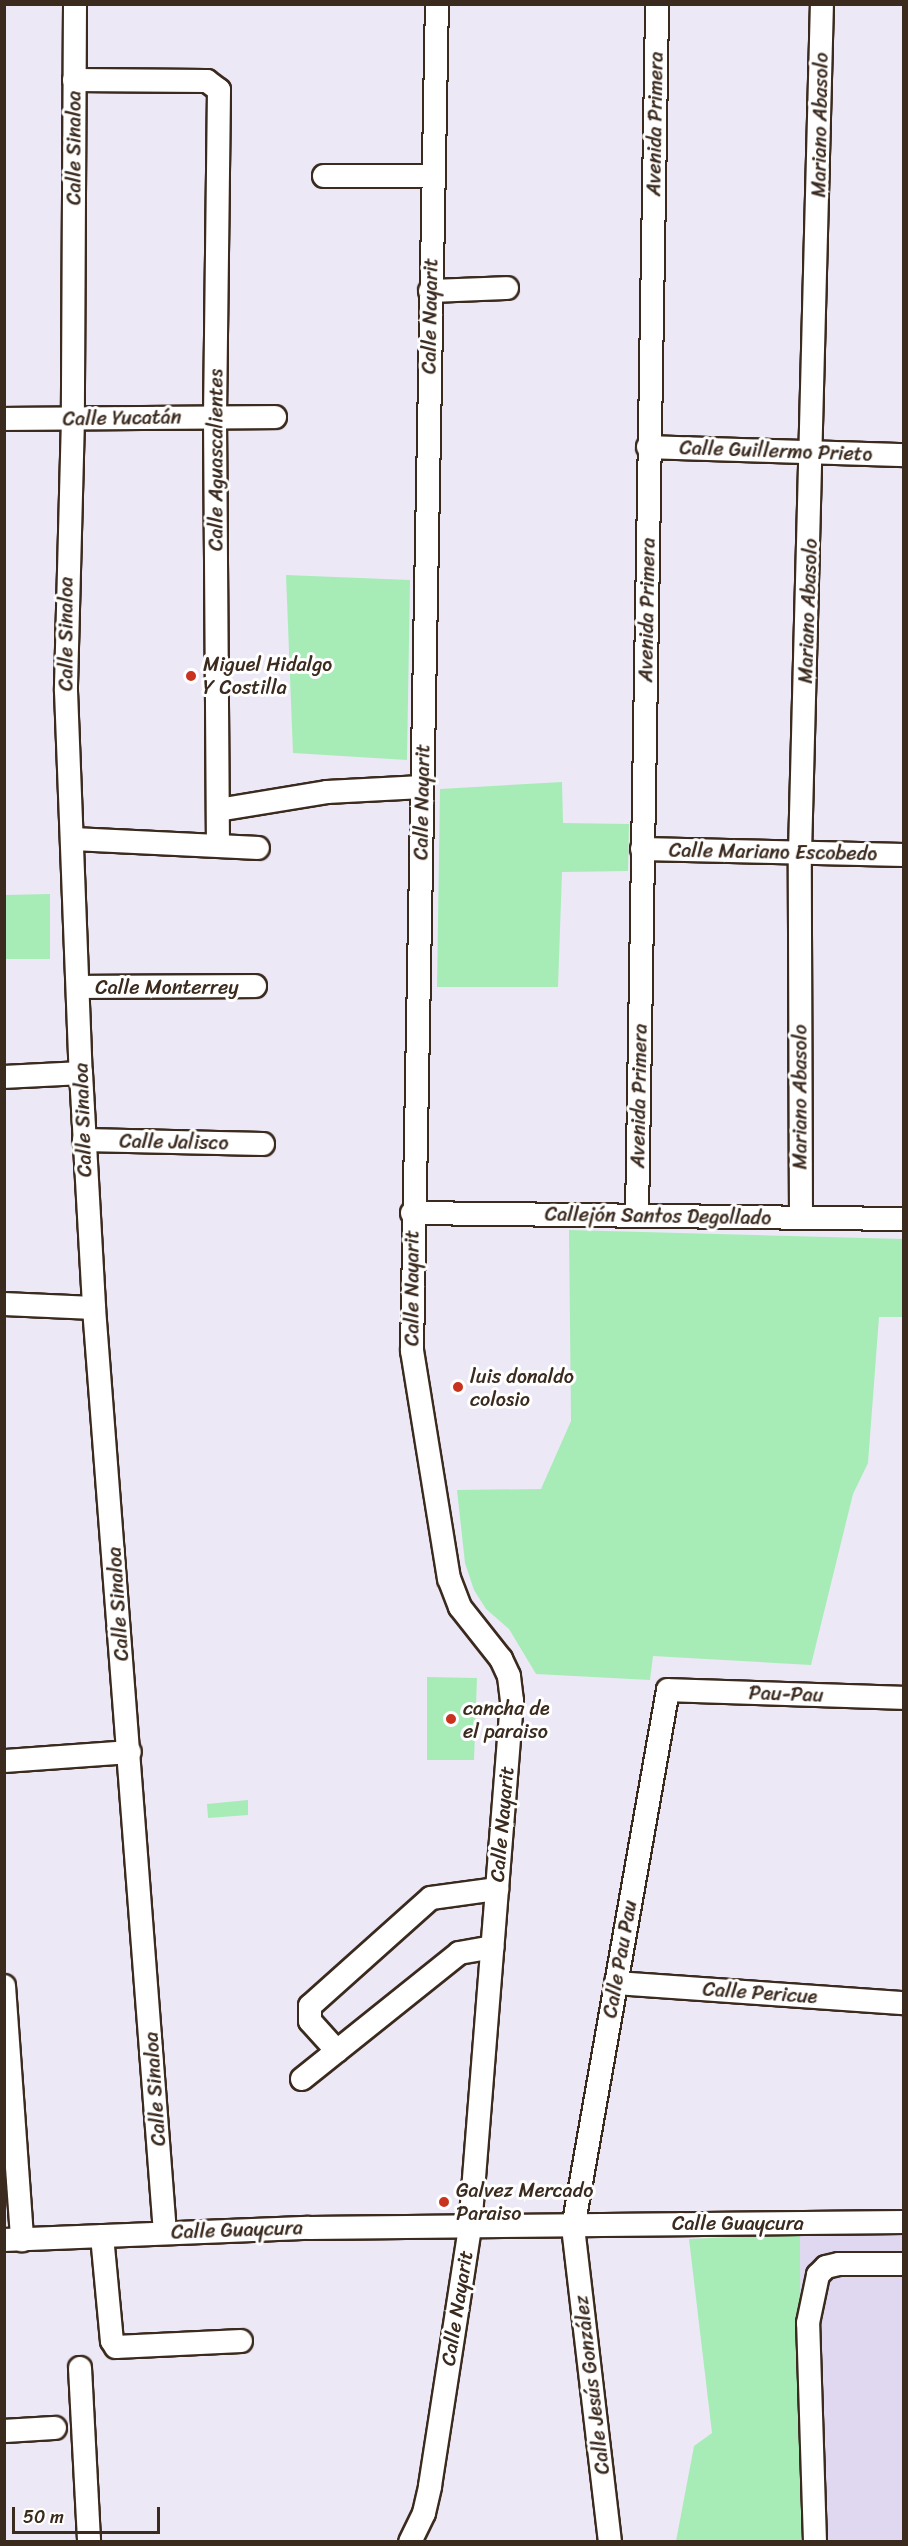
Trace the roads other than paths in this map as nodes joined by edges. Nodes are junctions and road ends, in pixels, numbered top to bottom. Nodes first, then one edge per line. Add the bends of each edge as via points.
1 (75, 4) edge
2 (437, 4) edge
3 (657, 4) edge
4 (822, 4) edge
5 (75, 80) junction
6 (324, 176) dead end
7 (433, 176) junction
8 (507, 288) dead end
9 (430, 291) junction
10 (215, 417) junction
11 (276, 417) dead end
12 (73, 418) junction
13 (4, 419) edge
14 (648, 447) junction
15 (812, 453) junction
16 (903, 455) edge
17 (422, 787) junction
18 (218, 810) junction
19 (74, 839) junction
20 (218, 845) junction
21 (258, 848) dead end
22 (642, 849) junction
23 (800, 853) junction
24 (903, 855) edge
25 (255, 986) dead end
26 (79, 987) junction
27 (81, 1073) junction
28 (4, 1077) edge
29 (84, 1140) junction
30 (263, 1144) dead end
31 (412, 1213) junction
32 (637, 1216) junction
33 (801, 1218) junction
34 (903, 1219) edge
35 (4, 1304) edge
36 (94, 1308) junction
37 (668, 1690) joint
38 (903, 1698) edge
39 (129, 1752) junction
40 (4, 1761) edge
41 (497, 1889) junction
42 (492, 1947) junction
43 (616, 1983) junction
44 (4, 1986) edge
45 (903, 2003) edge
46 (338, 2051) junction
47 (302, 2079) dead end
48 (903, 2222) edge
49 (470, 2228) junction
50 (573, 2228) junction
51 (165, 2232) junction
52 (102, 2236) junction
53 (13, 2240) edge
54 (903, 2264) edge
55 (241, 2341) dead end
56 (80, 2368) dead end
57 (55, 2428) dead end
58 (4, 2431) edge
59 (607, 2505) junction
60 (89, 2541) edge
61 (410, 2541) edge
62 (600, 2541) edge
63 (610, 2541) edge
64 (815, 2541) edge

1 - 5 street, Calle Sinaloa
2 - 7 street, Calle Nayarit
3 - 14 street, Avenida Primera
4 - 15 street, Mariano Abasolo
5 - 10 street, Calle Aguascalientes via 207,81 219,90
5 - 12 street, Calle Sinaloa
6 - 7 street
7 - 9 street, Calle Nayarit
8 - 9 street
9 - 17 street, Calle Nayarit
10 - 11 street, Calle Yucatán
10 - 12 street, Calle Yucatán
10 - 18 street, Calle Aguascalientes
12 - 13 street, Calle Yucatán
12 - 19 street, Calle Sinaloa via 66,691
14 - 15 street, Calle Guillermo Prieto
14 - 22 street, Avenida Primera
15 - 16 street, Calle Guillermo Prieto
15 - 23 street, Mariano Abasolo
17 - 18 street via 327,792
17 - 31 street, Calle Nayarit
18 - 20 street, Calle Aguascalientes
19 - 20 street
19 - 26 street, Calle Sinaloa
20 - 21 street
22 - 23 street, Calle Mariano Escobedo
22 - 32 street, Avenida Primera
23 - 24 street, Calle Mariano Escobedo
23 - 33 street, Mariano Abasolo
25 - 26 street, Calle Monterrey
26 - 27 street, Calle Sinaloa
27 - 28 street
27 - 29 street, Calle Sinaloa
29 - 30 street, Calle Jalisco
29 - 36 street, Calle Sinaloa
31 - 32 street, Callejón Santos Degollado
31 - 41 street, Calle Nayarit via 412,1351 447,1568 460,1607 509,1676 512,1701
32 - 33 street, Callejón Santos Degollado
33 - 34 street, Callejón Santos Degollado
35 - 36 street
36 - 39 street, Calle Sinaloa
37 - 38 street, Pau-Pau
37 - 43 street, Calle Pau Pau
39 - 40 street
39 - 51 street, Calle Sinaloa
41 - 42 street, Calle Nayarit
41 - 46 street via 431,1898 310,2006 310,2021
42 - 46 street via 459,1953
42 - 49 street, Calle Nayarit
43 - 45 street, Calle Pericue
43 - 50 street, Calle Pau Pau
44 - 53 street
46 - 47 street
48 - 50 street, Calle Guaycura
49 - 50 street, Calle Guaycura
49 - 51 street, Calle Guaycura
49 - 61 street, Calle Nayarit via 430,2486 424,2513
50 - 59 street, Calle Jesús González
51 - 52 street, Calle Guaycura
52 - 53 street, Calle Guaycura
52 - 55 street via 112,2341 116,2347
54 - 64 street via 839,2264 826,2267 818,2276 808,2323
56 - 60 street
57 - 58 street
59 - 62 street
59 - 63 street, Calle Jesús González

